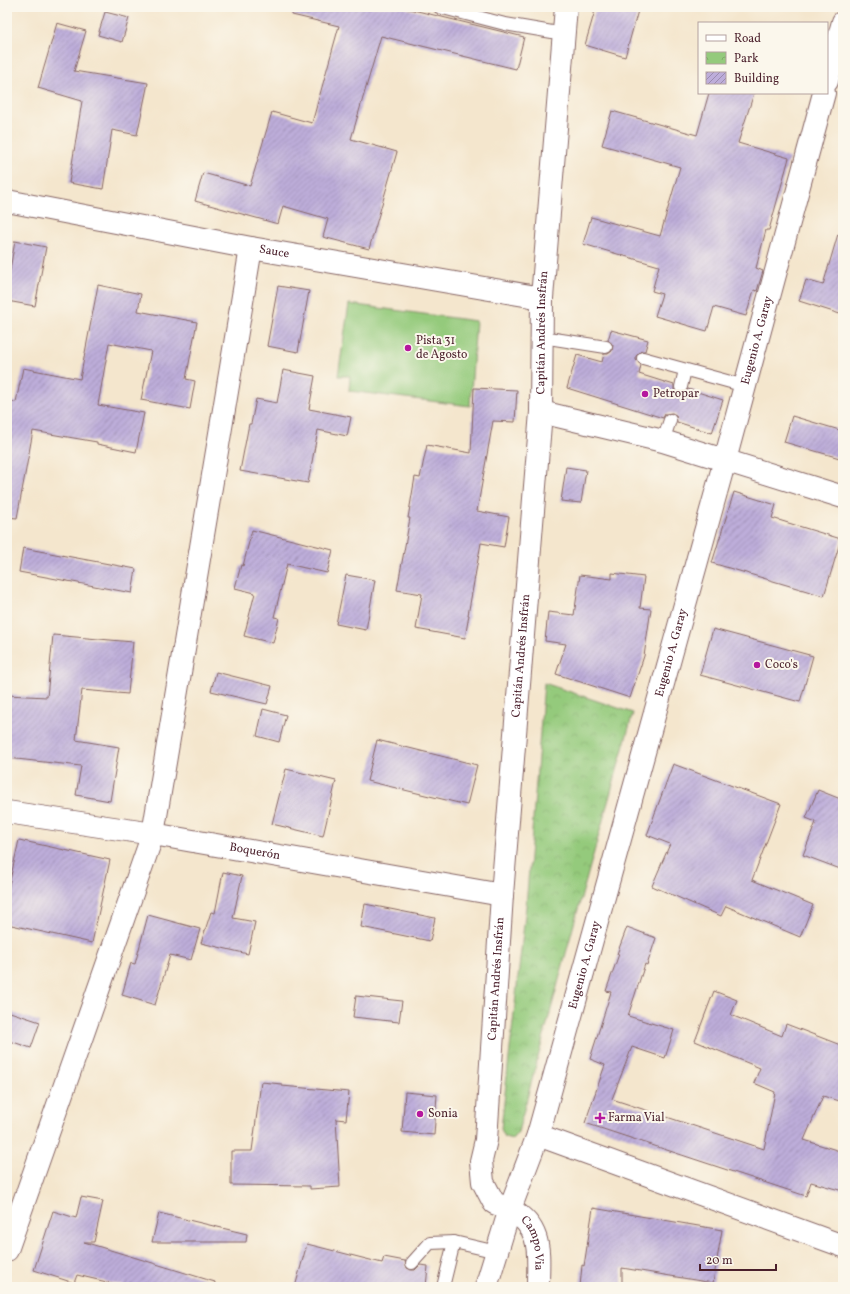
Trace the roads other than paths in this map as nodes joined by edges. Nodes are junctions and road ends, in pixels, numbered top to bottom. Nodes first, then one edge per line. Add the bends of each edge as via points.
1 (439, 7) edge
2 (566, 7) edge
3 (843, 22) edge
4 (564, 34) junction
5 (828, 77) edge
6 (824, 94) edge
7 (7, 201) edge
8 (251, 248) junction
9 (542, 298) junction
10 (542, 337) junction
11 (606, 347) dead end
12 (643, 358) dead end
13 (686, 370) junction
14 (745, 386) junction
15 (680, 387) dead end
16 (540, 412) junction
17 (670, 420) dead end
18 (663, 441) junction
19 (725, 460) junction
20 (843, 497) edge
21 (7, 812) edge
22 (153, 834) junction
23 (502, 895) junction
24 (538, 1135) junction
25 (510, 1209) junction
26 (454, 1242) junction
27 (843, 1246) edge
28 (7, 1250) edge
29 (497, 1252) junction
30 (412, 1263) dead end
31 (443, 1287) edge
32 (486, 1287) edge
33 (538, 1287) edge

1 - 4 lane via 505,24
2 - 4 street, Capitán Andrés Insfrán
3 - 5 street
4 - 9 street, Capitán Andrés Insfrán
6 - 14 street, Eugenio A. Garay
7 - 8 street, Sauce
8 - 9 street, Sauce
8 - 22 street
9 - 10 street, Capitán Andrés Insfrán
10 - 11 lane
10 - 16 street, Capitán Andrés Insfrán
12 - 13 lane
13 - 14 lane
13 - 15 lane
14 - 19 street, Eugenio A. Garay
16 - 18 street
16 - 23 street, Capitán Andrés Insfrán
17 - 18 lane
18 - 19 street
19 - 20 street
19 - 24 street, Eugenio A. Garay
21 - 22 street, Boquerón
22 - 23 street, Boquerón
22 - 28 street
23 - 25 street, Capitán Andrés Insfrán via 486,1140 481,1161 483,1182 494,1203
24 - 25 street, Eugenio A. Garay
24 - 27 street
25 - 29 street
25 - 33 street, Campo Via via 530,1224 538,1246
26 - 29 lane
26 - 30 lane via 430,1243
26 - 31 lane
29 - 32 street

